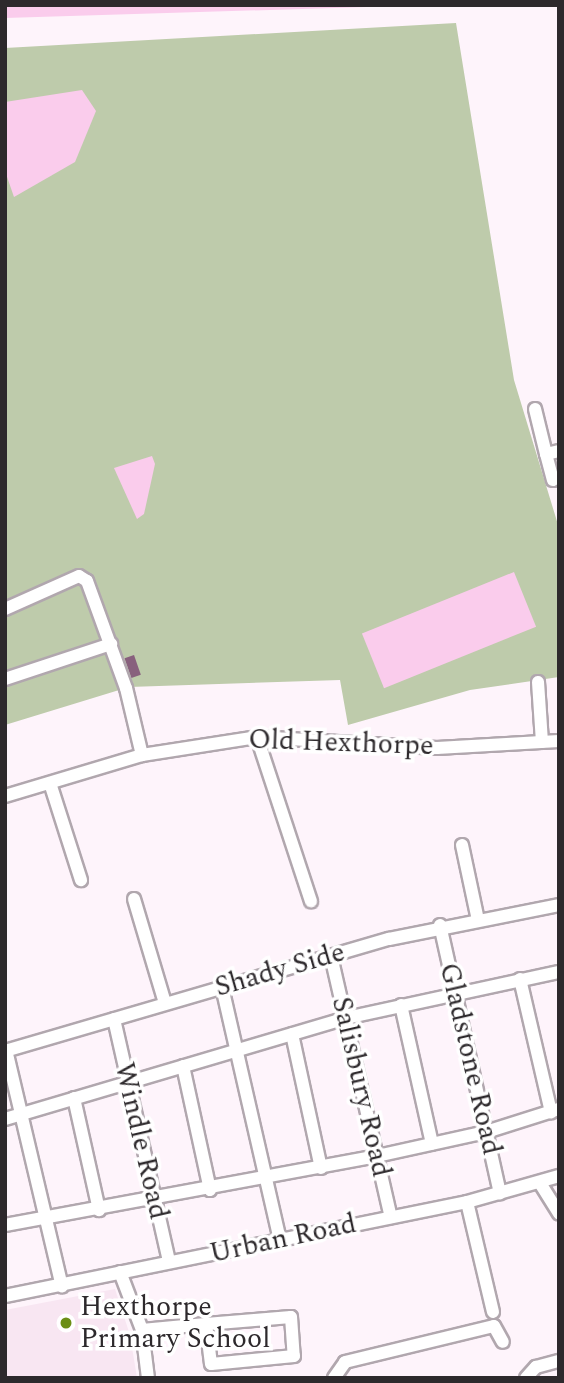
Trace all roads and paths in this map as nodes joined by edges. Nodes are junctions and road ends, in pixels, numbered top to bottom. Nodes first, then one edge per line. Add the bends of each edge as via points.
1 (535, 409) dead end
2 (553, 453) edge
3 (552, 480) dead end
4 (5, 609) edge
5 (111, 644) junction
6 (5, 679) edge
7 (538, 682) dead end
8 (257, 737) junction
9 (559, 741) edge
10 (542, 742) junction
11 (142, 755) junction
12 (50, 783) junction
13 (5, 796) edge
14 (462, 845) dead end
15 (81, 880) dead end
16 (134, 898) dead end
17 (311, 901) dead end
18 (559, 905) edge
19 (478, 920) junction
20 (440, 925) junction
21 (331, 956) junction
22 (559, 972) edge
23 (520, 979) junction
24 (222, 987) junction
25 (455, 992) junction
26 (165, 1003) junction
27 (401, 1005) junction
28 (346, 1018) junction
29 (114, 1019) junction
30 (292, 1034) junction
31 (237, 1049) junction
32 (6, 1050) edge
33 (183, 1066) junction
34 (128, 1083) junction
35 (74, 1098) junction
36 (555, 1110) edge
37 (20, 1114) junction
38 (5, 1119) edge
39 (486, 1132) junction
40 (432, 1144) junction
41 (377, 1156) junction
42 (321, 1168) junction
43 (559, 1176) edge
44 (266, 1179) junction
45 (540, 1183) junction
46 (210, 1190) junction
47 (500, 1192) junction
48 (155, 1200) junction
49 (467, 1202) junction
50 (99, 1210) junction
51 (559, 1214) edge
52 (391, 1217) junction
53 (45, 1219) junction
54 (5, 1225) edge
55 (280, 1240) junction
56 (169, 1262) junction
57 (120, 1272) junction
58 (62, 1286) junction
59 (5, 1296) edge
60 (493, 1312) dead end
61 (206, 1324) junction
62 (142, 1330) junction
63 (503, 1342) dead end
64 (559, 1361) edge
65 (148, 1378) edge
66 (334, 1378) edge
67 (526, 1378) edge

1 - 2 street
2 - 3 street
4 - 5 street via 79,576 87,581
5 - 6 street
5 - 11 street
7 - 10 street
8 - 10 street, Old Hexthorpe via 437,748
8 - 11 street, Old Hexthorpe
8 - 17 street
9 - 10 street, Old Hexthorpe
11 - 12 street, Old Hexthorpe
12 - 13 street, Old Hexthorpe
12 - 15 street
14 - 19 street
16 - 26 street
18 - 19 street, Shady Side
19 - 20 street, Shady Side
20 - 21 street, Shady Side
20 - 25 street, Gladstone Road
21 - 24 street, Shady Side
21 - 28 street, Salisbury Road
22 - 23 street
23 - 25 street
23 - 36 street
24 - 26 street, Shady Side
24 - 31 street
25 - 27 street
25 - 39 street, Gladstone Road
26 - 29 street, Shady Side
27 - 28 street
27 - 40 street
28 - 30 street
28 - 41 street, Salisbury Road
29 - 32 street, Shady Side
29 - 34 street, Windle Road
30 - 31 street
30 - 42 street
31 - 33 street
31 - 44 street
32 - 37 street
33 - 34 street
33 - 46 street
34 - 35 street
34 - 48 street, Windle Road
35 - 37 street
35 - 50 street
36 - 39 street
37 - 38 street
37 - 53 street
39 - 40 street
39 - 47 street, Gladstone Road
40 - 41 street
41 - 42 street
41 - 52 street, Salisbury Road
42 - 44 street
43 - 45 street, Urban Road
44 - 46 street
44 - 55 street
45 - 47 street, Urban Road
45 - 51 street
46 - 48 street
47 - 49 street, Urban Road
48 - 50 street
48 - 56 street, Windle Road
49 - 52 street, Urban Road
49 - 60 street
50 - 53 street
52 - 55 street, Urban Road
53 - 54 street
53 - 58 street
55 - 56 street, Urban Road
56 - 57 street, Urban Road
57 - 58 street, Urban Road
57 - 62 street
58 - 59 street, Urban Road
61 - 61 street via 211,1364 294,1356 291,1317
61 - 62 street
62 - 65 street
63 - 66 street via 494,1326 345,1362
64 - 67 street via 536,1367

